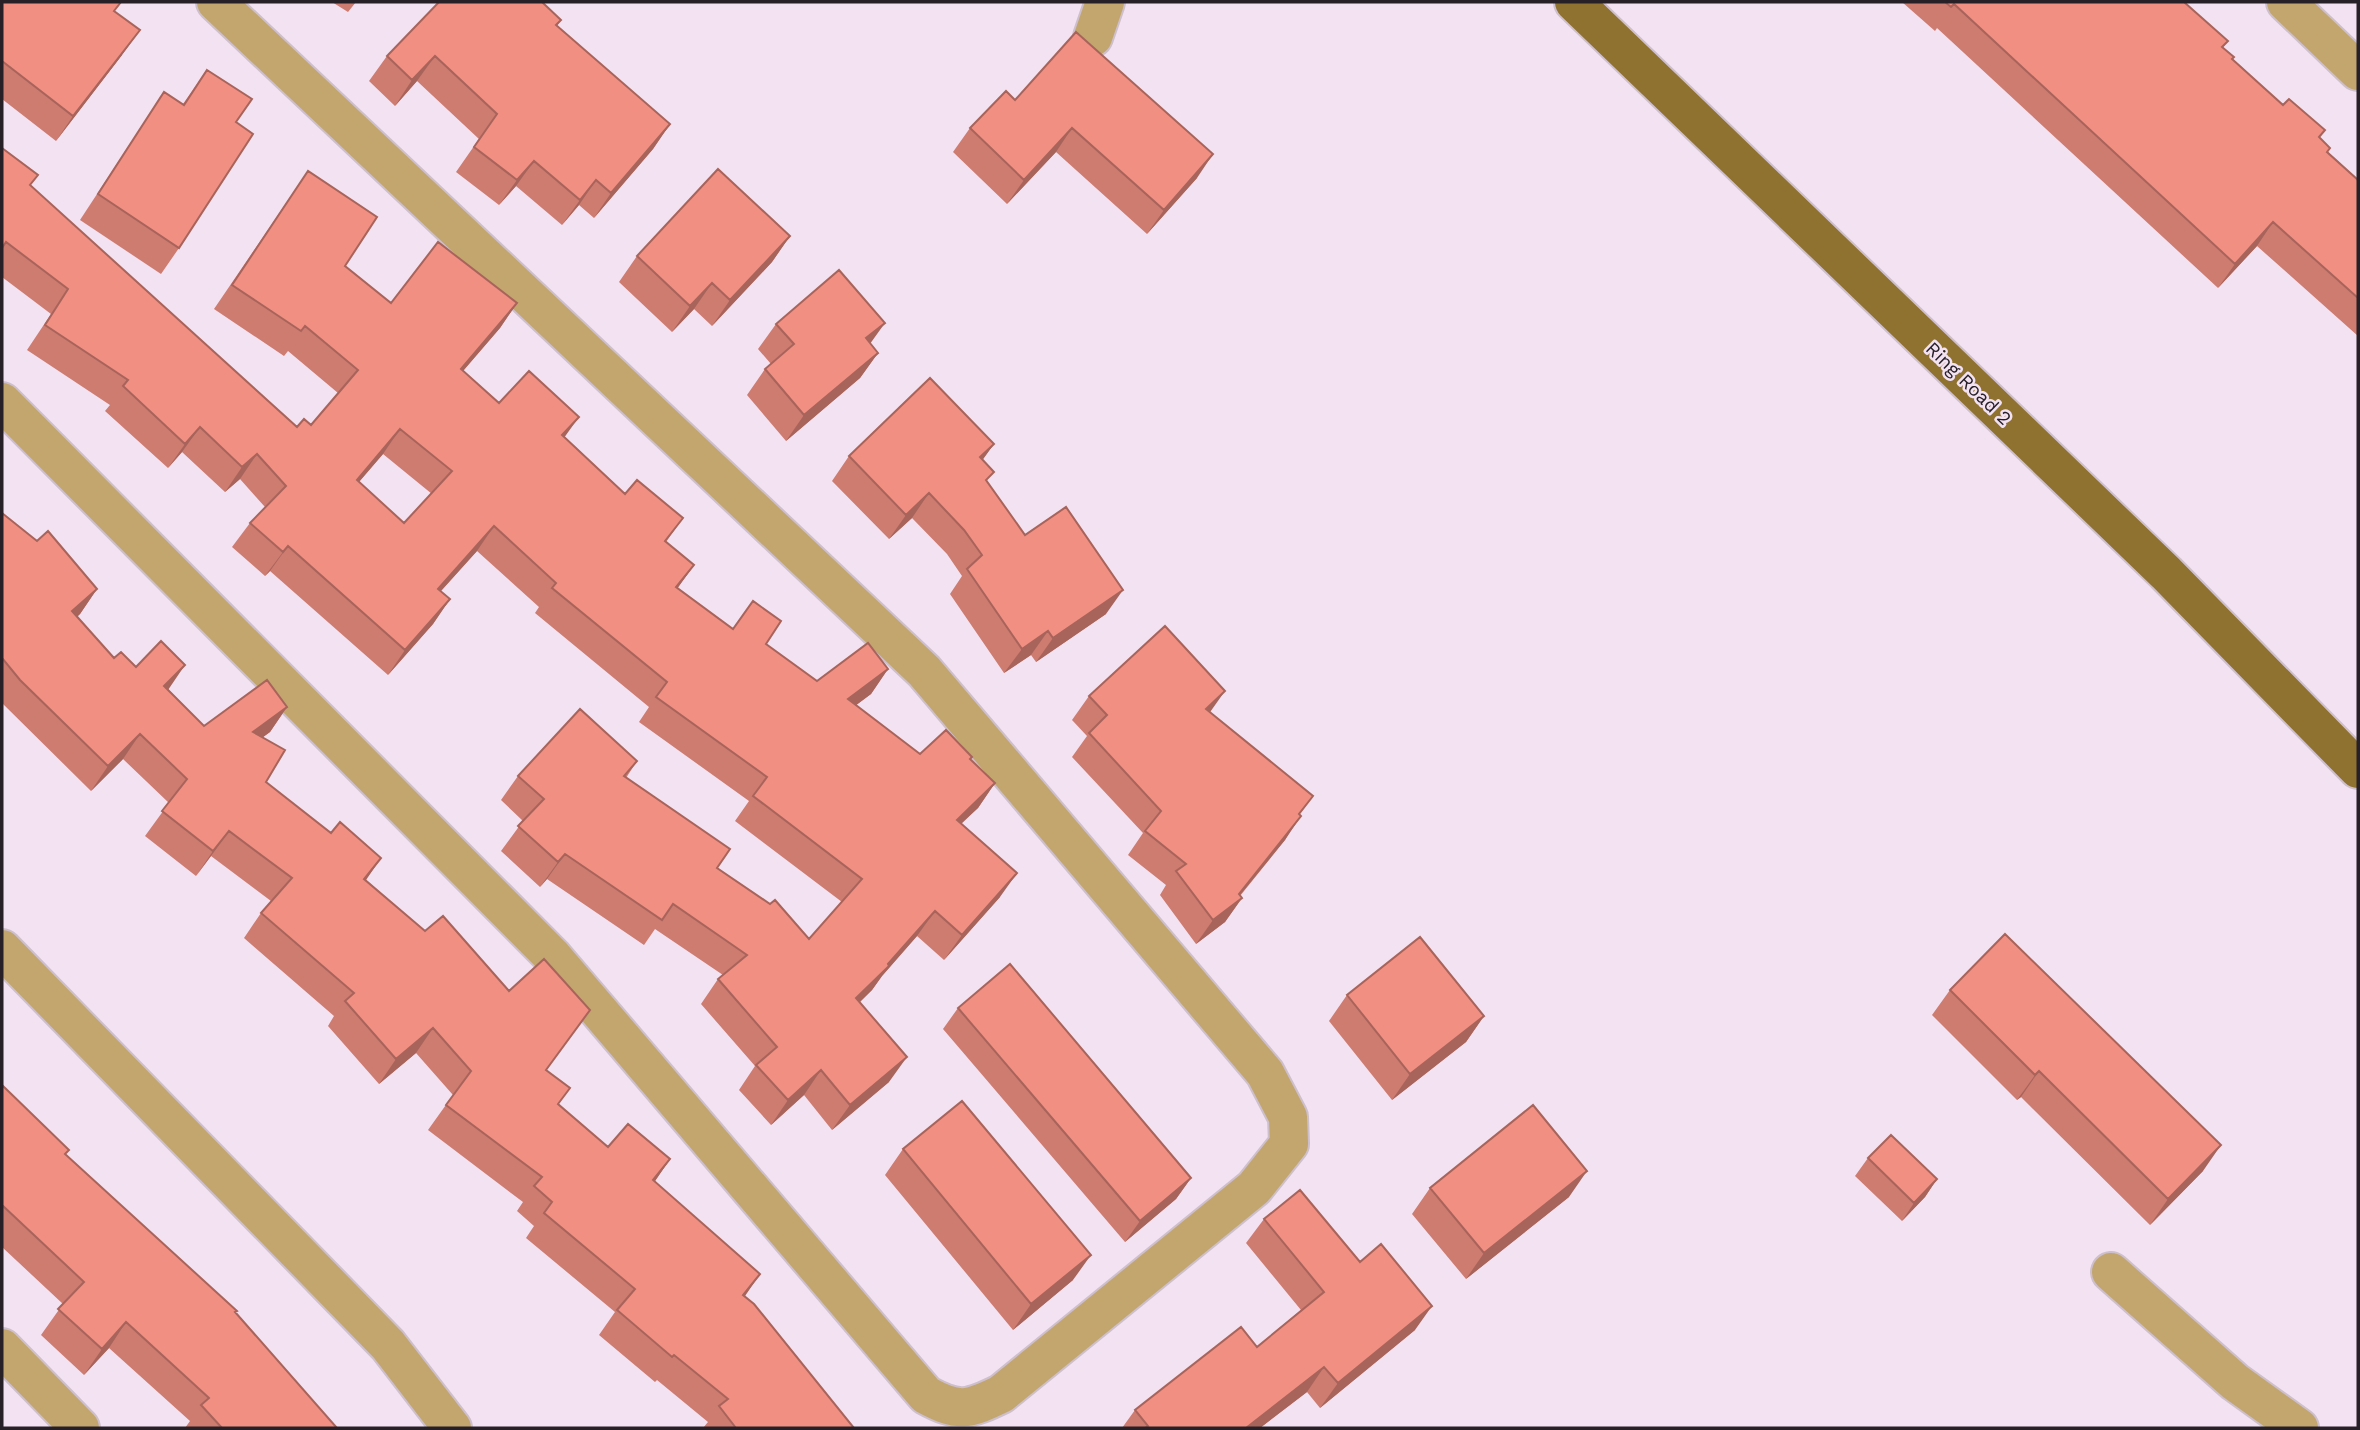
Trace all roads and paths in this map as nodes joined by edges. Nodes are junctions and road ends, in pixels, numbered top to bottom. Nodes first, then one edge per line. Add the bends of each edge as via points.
1 (216, 2) edge
2 (1105, 2) edge
3 (1574, 2) edge
4 (2286, 2) edge
5 (1093, 37) dead end
6 (2358, 71) edge
7 (2, 402) edge
8 (2358, 769) edge
9 (2, 949) edge
10 (2111, 1272) dead end
11 (2, 1348) edge
12 (80, 1428) edge
13 (452, 1428) edge
14 (2299, 1428) edge

1 - 7 street via 924,671 1265,1073 1288,1117 1289,1144 1254,1188 1001,1394 976,1406 949,1408 926,1395 553,957
2 - 5 street
3 - 8 main road, Ring Road 2 via 2166,573
4 - 6 street
9 - 13 street via 388,1345
10 - 14 street via 2235,1382
11 - 12 street

